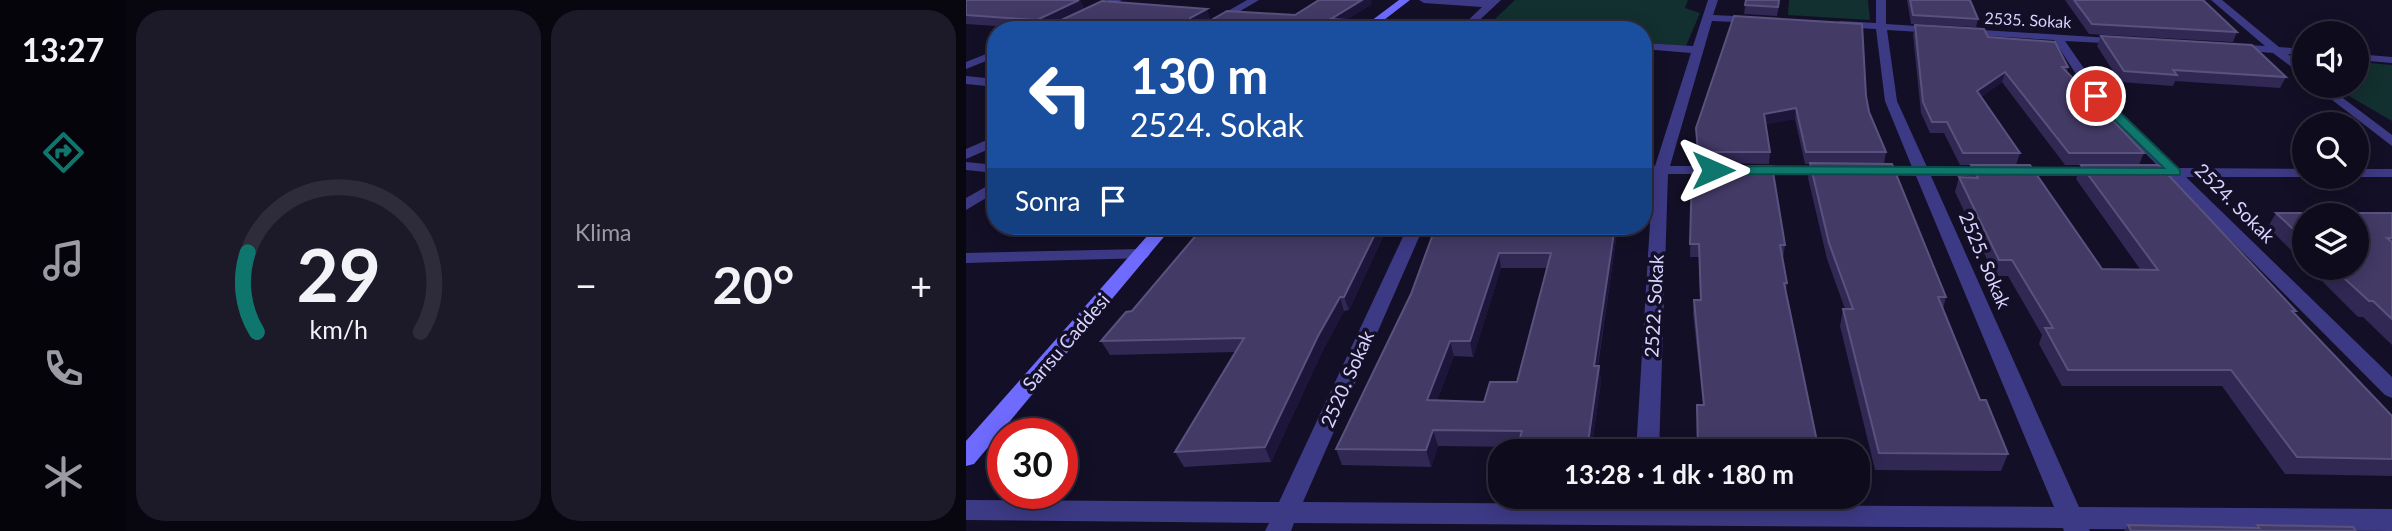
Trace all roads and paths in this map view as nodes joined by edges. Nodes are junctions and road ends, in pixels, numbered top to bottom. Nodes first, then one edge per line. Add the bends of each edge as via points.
1 (1117, 0) edge
2 (1254, 0) edge
3 (1405, 0) edge
4 (1424, 0) edge
5 (1713, 0) edge
6 (1881, 0) edge
7 (2216, 0) edge
8 (1493, 2) edge
9 (1708, 18) junction
10 (1069, 21) edge
11 (1216, 21) edge
12 (1376, 21) edge
13 (1473, 21) edge
14 (1774, 21) edge
15 (1828, 24) edge
16 (1881, 26) junction
17 (2058, 38) junction
18 (2139, 42) edge
19 (2219, 46) edge
20 (1652, 47) edge
21 (2273, 49) junction
22 (1696, 50) junction
23 (2292, 51) edge
24 (987, 57) edge
25 (2369, 58) edge
26 (2392, 60) edge
27 (2292, 64) edge
28 (966, 66) edge
29 (966, 80) edge
30 (987, 82) edge
31 (2335, 98) edge
32 (2392, 142) edge
33 (987, 144) edge
34 (966, 155) edge
35 (966, 166) edge
36 (987, 168) edge
37 (1652, 170) edge
38 (1661, 170) junction
39 (1924, 171) junction
40 (2176, 172) junction
41 (2292, 173) edge
42 (2369, 173) edge
43 (2392, 173) edge
44 (987, 191) edge
45 (966, 205) edge
46 (1157, 235) edge
47 (1412, 235) edge
48 (1141, 254) junction
49 (966, 258) edge
50 (2392, 390) edge
51 (1648, 439) edge
52 (966, 457) edge
53 (1577, 509) edge
54 (1713, 509) edge
55 (966, 510) edge
56 (2392, 520) edge
57 (1282, 522) edge
58 (2074, 525) edge

1 - 10 street
2 - 11 street
3 - 12 street
4 - 8 street
5 - 9 street, 2522. Sokak
6 - 16 street, 2525. Sokak
7 - 21 street
8 - 13 street
9 - 14 street
9 - 22 street, 2522. Sokak
15 - 16 street, 2535. Sokak
16 - 17 street, 2535. Sokak
16 - 39 street, 2525. Sokak via 1891,101
17 - 18 street, 2535. Sokak
17 - 40 street, 2524. Sokak via 2096,96
19 - 21 street
20 - 22 street
21 - 23 street
21 - 27 street
22 - 38 street, 2522. Sokak
24 - 28 street
25 - 26 street
29 - 30 street
31 - 32 street
33 - 34 street
35 - 36 street
37 - 38 street
38 - 39 street
38 - 51 street, 2522. Sokak
39 - 40 street
39 - 58 street, 2525. Sokak
40 - 41 street
40 - 50 street, 2524. Sokak
42 - 43 street
44 - 45 street
46 - 48 street, Sarısu Caddesi
47 - 57 street, 2520. Sokak
48 - 49 street
48 - 52 street, Sarısu Caddesi
53 - 57 street
54 - 58 street
55 - 57 street
56 - 58 street

